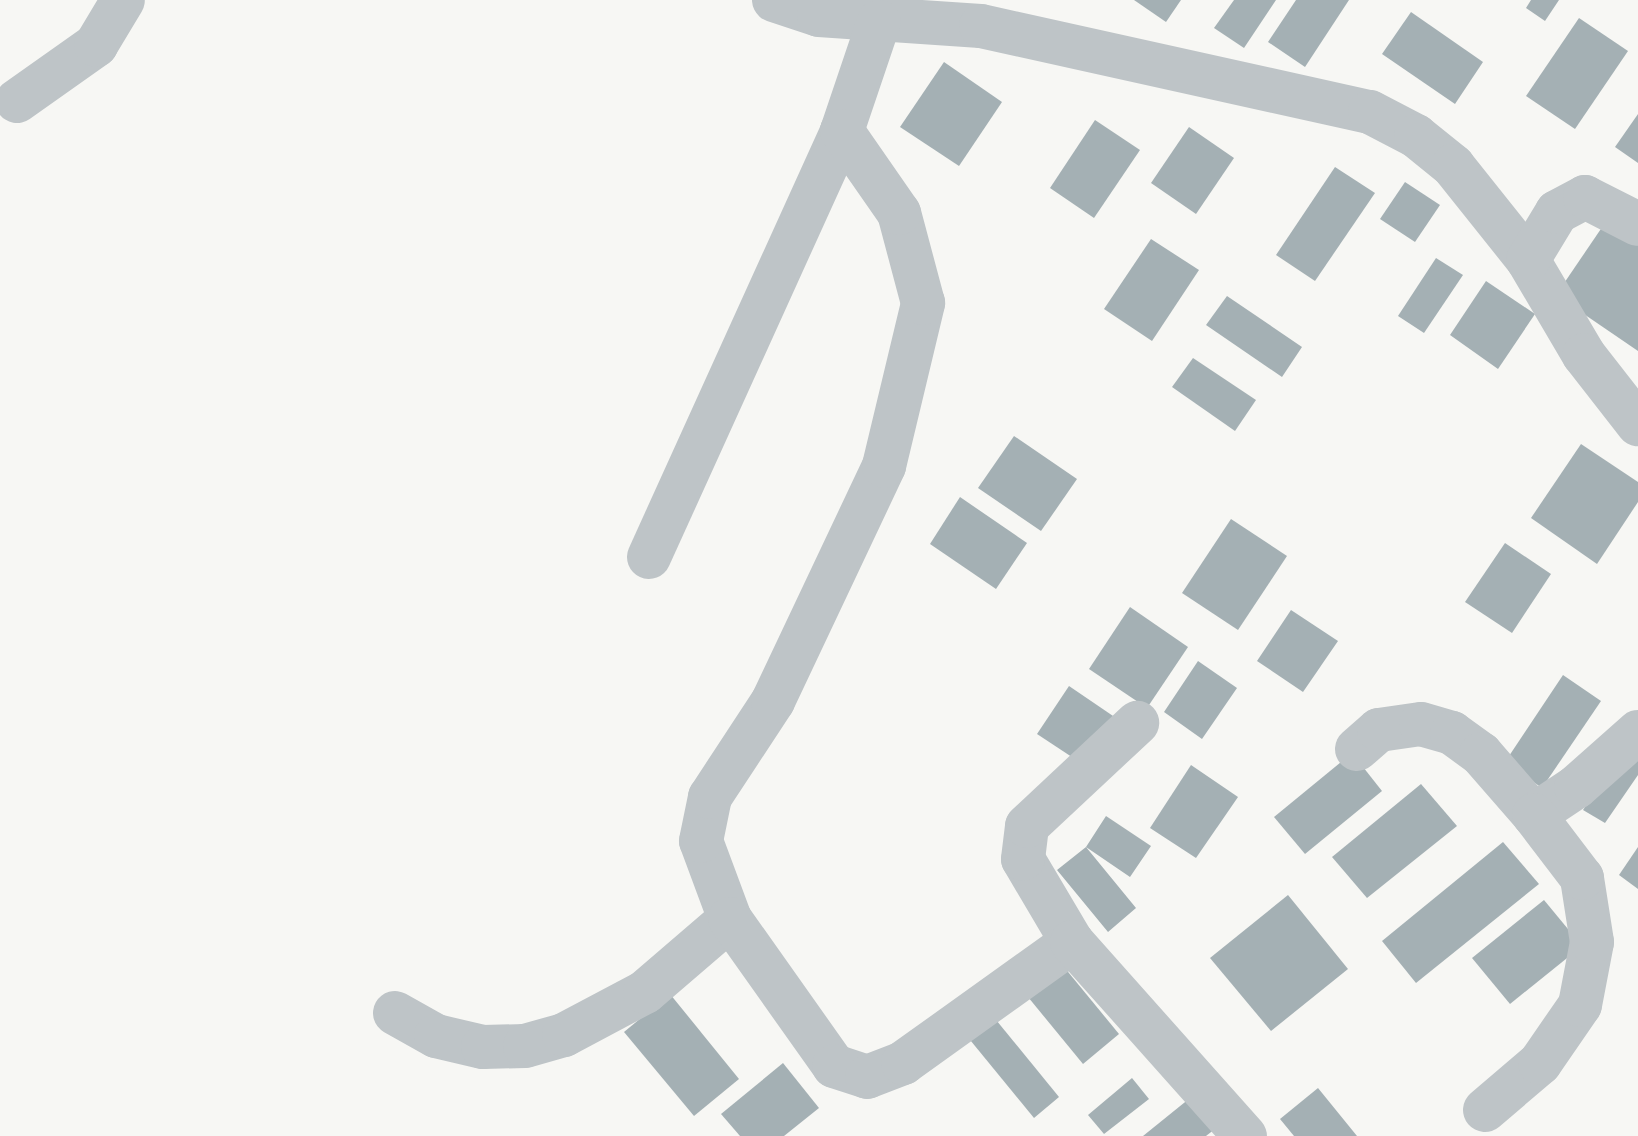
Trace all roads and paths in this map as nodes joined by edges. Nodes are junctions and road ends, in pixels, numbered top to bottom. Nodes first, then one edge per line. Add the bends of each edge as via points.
1 (123, 0) edge
2 (774, 0) edge
3 (985, 13) edge
4 (879, 22) junction
5 (17, 101) dead end
6 (842, 131) junction
7 (1638, 224) edge
8 (1528, 260) junction
9 (1638, 424) edge
10 (649, 557) dead end
11 (1137, 723) dead end
12 (1638, 732) edge
13 (1357, 749) dead end
14 (1534, 815) junction
15 (730, 919) junction
16 (1072, 942) junction
17 (395, 1013) dead end
18 (1485, 1110) dead end
19 (1245, 1136) edge

1 - 5 street via 96,45
2 - 4 street via 819,15
3 - 4 street
3 - 8 street via 1370,112 1416,136 1453,166
4 - 6 street
6 - 10 street
6 - 15 street via 899,213 923,303 884,466 773,701 710,797 701,841
7 - 8 street via 1585,197 1557,212
8 - 9 street via 1584,355
11 - 16 street via 1027,826 1023,859
12 - 14 street via 1576,787
13 - 14 street via 1379,730 1421,724 1452,733 1481,754
14 - 18 street via 1582,878 1592,942 1580,1005 1540,1063
15 - 16 street via 834,1066 867,1077 903,1063
15 - 17 street via 645,992 564,1035 525,1046 483,1047 436,1036
16 - 19 street

